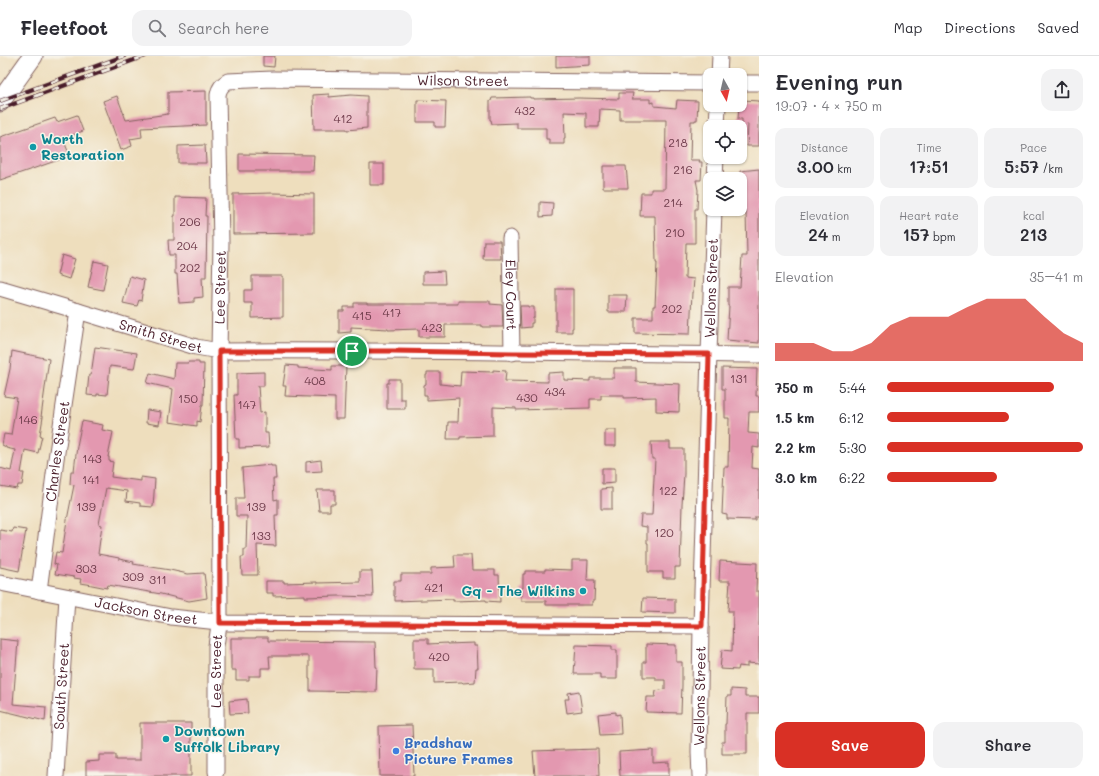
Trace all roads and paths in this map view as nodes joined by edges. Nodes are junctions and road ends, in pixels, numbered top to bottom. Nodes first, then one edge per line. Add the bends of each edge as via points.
1 (33, 56) edge
2 (720, 56) edge
3 (719, 68) edge
4 (703, 83) edge
5 (747, 83) edge
6 (759, 83) edge
7 (219, 90) joint
8 (0, 102) edge
9 (714, 216) edge
10 (510, 238) dead end
11 (0, 288) edge
12 (78, 311) junction
13 (219, 351) junction
14 (512, 353) junction
15 (709, 354) junction
16 (759, 355) edge
17 (0, 583) edge
18 (39, 591) junction
19 (67, 597) junction
20 (220, 623) junction
21 (702, 626) junction
22 (216, 772) dead end
23 (56, 776) edge
24 (700, 776) edge

1 - 8 street
2 - 3 street
4 - 7 street, Wilson Street via 272,79 228,81
5 - 6 street
7 - 13 street, Lee Street
9 - 15 street, Wellons Street
10 - 14 street, Eley Court
11 - 12 street, Smith Street
12 - 13 street, Smith Street via 196,347
12 - 18 street, Charles Street
13 - 14 street, Smith Street
13 - 20 street, Lee Street
14 - 15 street, Smith Street
15 - 16 street, Smith Street
15 - 21 street, Wellons Street
17 - 18 street, Jackson Street
18 - 19 street, Jackson Street
19 - 20 street, Jackson Street via 171,617
19 - 23 street, South Street
20 - 21 street, Jackson Street
20 - 22 street, Lee Street via 216,646
21 - 24 street, Wellons Street

